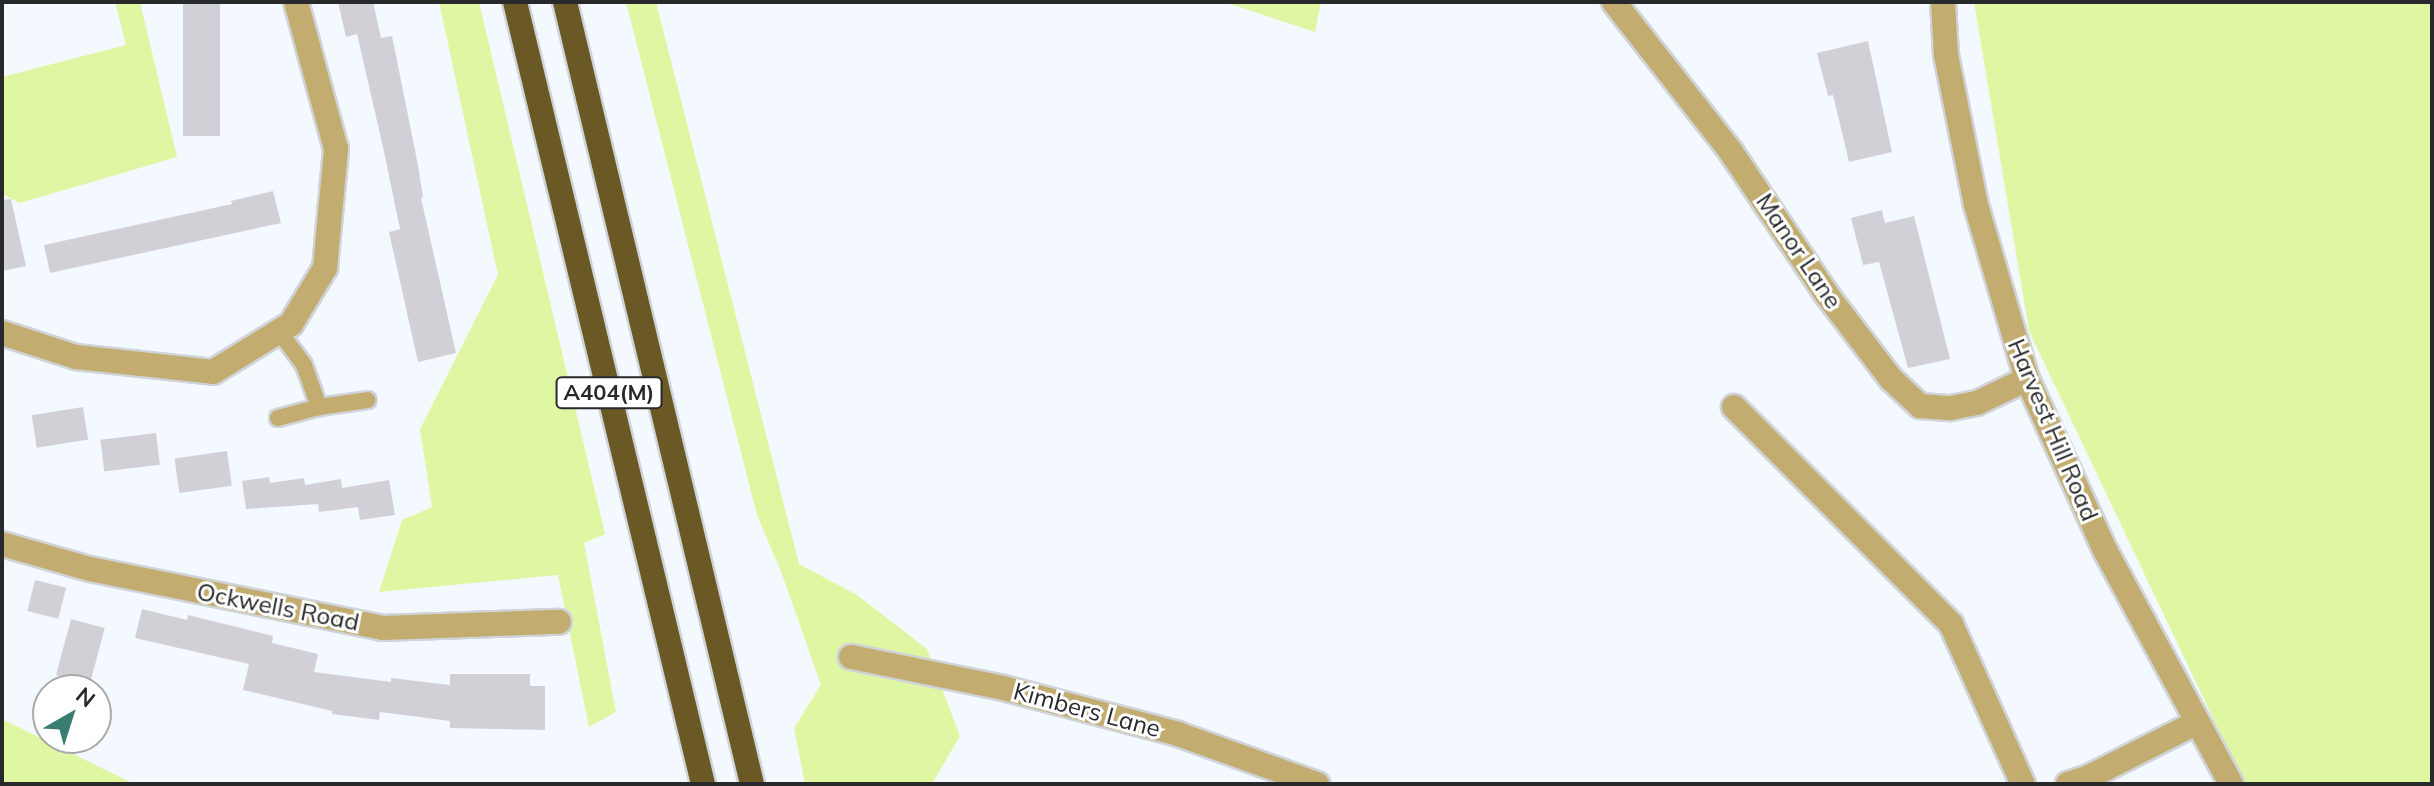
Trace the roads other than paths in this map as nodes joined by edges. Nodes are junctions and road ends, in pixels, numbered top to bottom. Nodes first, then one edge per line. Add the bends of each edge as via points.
1 (296, 2) edge
2 (515, 2) edge
3 (565, 2) edge
4 (1614, 2) edge
5 (1943, 2) edge
6 (279, 331) junction
7 (2, 333) edge
8 (2027, 379) junction
9 (368, 400) dead end
10 (319, 407) junction
11 (1734, 407) dead end
12 (278, 418) dead end
13 (2, 544) edge
14 (559, 622) dead end
15 (851, 657) dead end
16 (2196, 723) junction
17 (2083, 782) edge
18 (703, 784) edge
19 (752, 784) edge
20 (1317, 784) edge
21 (2023, 784) edge
22 (2231, 784) edge

1 - 6 street via 336,149 325,268 291,324
2 - 18 highway, A404(M)
3 - 19 highway, A404(M)
4 - 8 street, Manor Lane via 1731,152 1836,307 1891,379 1920,406 1977,403
5 - 8 street, Harvest Hill Road via 1946,55 1976,205
6 - 7 street via 213,372 76,357
6 - 10 lane via 304,365
8 - 16 street, Harvest Hill Road via 2105,550
9 - 10 lane
10 - 12 lane
11 - 21 street via 1951,624
13 - 14 street, Ockwells Road via 90,569 383,628
15 - 20 street, Kimbers Lane via 1003,688 1178,734
16 - 17 street
16 - 22 street, Harvest Hill Road

